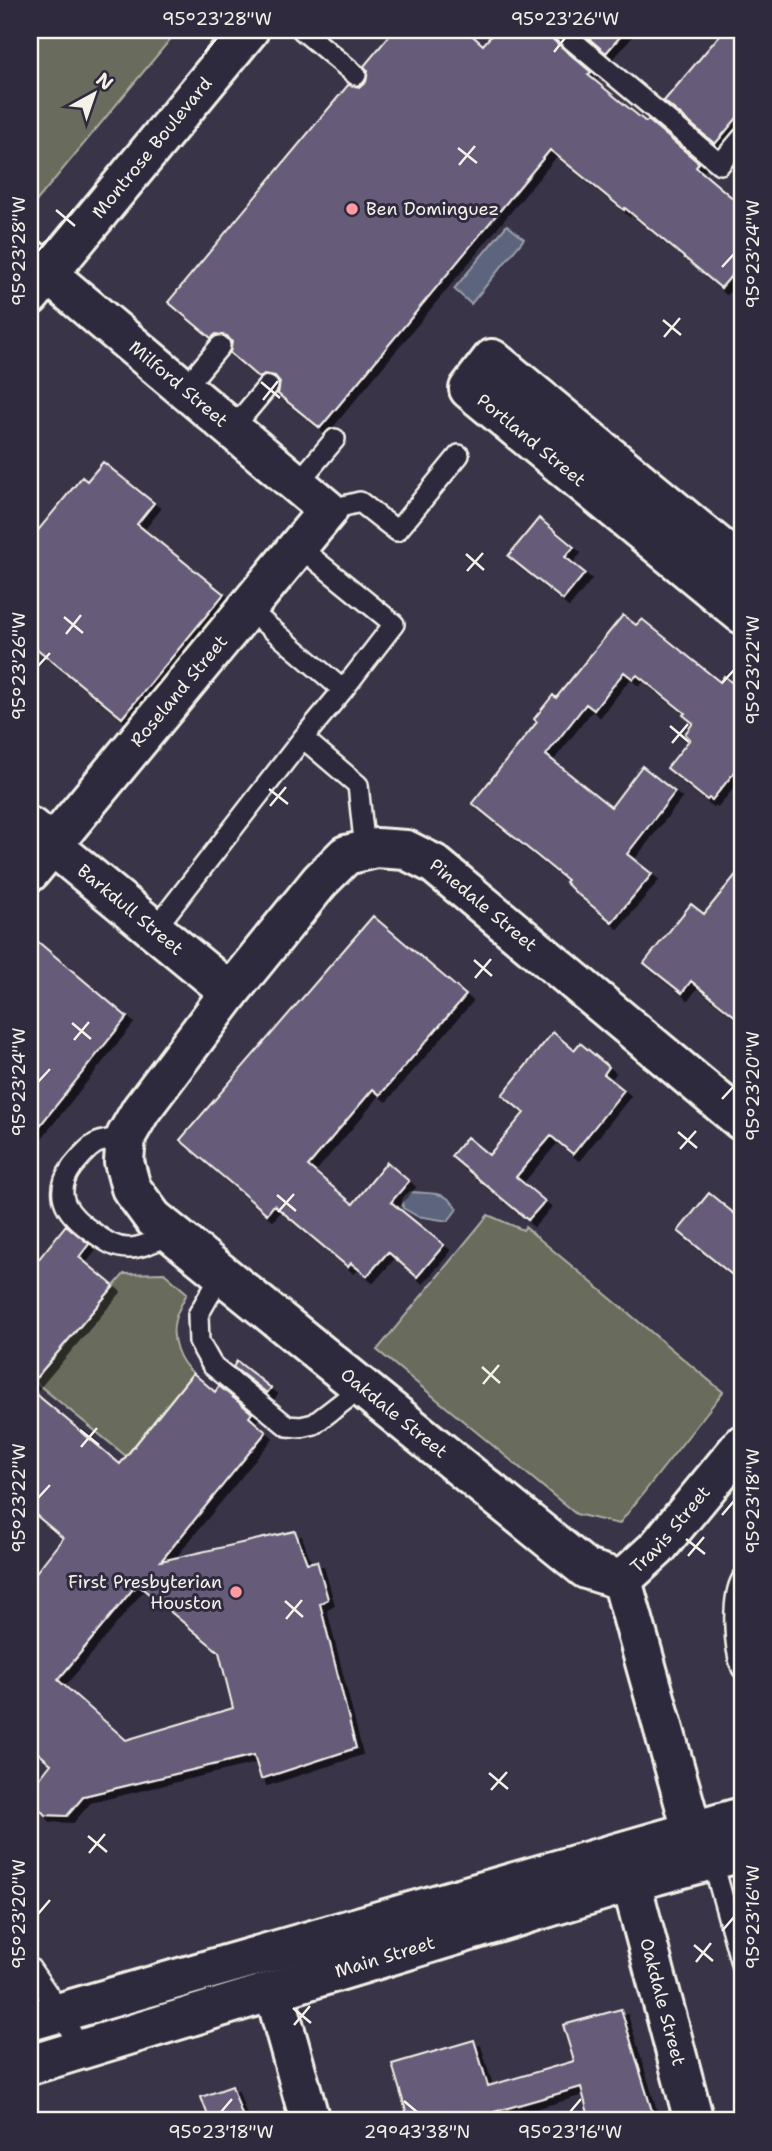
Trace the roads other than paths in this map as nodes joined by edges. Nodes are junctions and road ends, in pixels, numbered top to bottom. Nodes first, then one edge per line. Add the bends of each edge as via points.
1 (249, 30) edge
2 (302, 30) edge
3 (560, 30) edge
4 (356, 75) dead end
5 (742, 138) edge
6 (36, 276) edge
7 (220, 345) dead end
8 (268, 386) dead end
9 (184, 389) junction
10 (232, 429) junction
11 (335, 439) dead end
12 (459, 455) dead end
13 (296, 484) junction
14 (328, 510) junction
15 (298, 546) junction
16 (742, 566) edge
17 (247, 608) junction
18 (742, 614) edge
19 (343, 690) junction
20 (303, 738) junction
21 (37, 848) edge
22 (365, 850) junction
23 (154, 930) junction
24 (230, 992) junction
25 (742, 1121) edge
26 (126, 1136) junction
27 (174, 1234) junction
28 (222, 1273) junction
29 (362, 1387) junction
30 (742, 1445) edge
31 (742, 1579) edge
32 (622, 1580) junction
33 (742, 1668) edge
34 (742, 1817) edge
35 (712, 1851) edge
36 (631, 1882) junction
37 (30, 1968) edge
38 (742, 1968) edge
39 (274, 1991) junction
40 (45, 2017) edge
41 (80, 2049) junction
42 (30, 2065) edge
43 (310, 2121) edge
44 (694, 2121) edge

1 - 6 street, Montrose Boulevard
2 - 4 lane
3 - 5 lane via 720,164
6 - 9 street, Milford Street
7 - 9 lane
8 - 10 lane
9 - 10 street, Milford Street
10 - 13 street, Milford Street
11 - 13 lane
12 - 14 lane via 397,531 360,502
13 - 14 street, Milford Street
14 - 15 street, Roseland Street
15 - 17 street, Roseland Street
15 - 19 lane via 394,624
16 - 18 street, Portland Street via 492,359 469,389
17 - 19 lane
17 - 21 street, Roseland Street
19 - 20 lane
20 - 22 lane via 358,785
20 - 23 lane
21 - 23 street, Barkdull Street
22 - 24 street, Pinedale Street via 346,855 320,881
22 - 25 street, Pinedale Street via 406,850 434,864
23 - 24 street, Barkdull Street
24 - 26 street
26 - 27 street, Oakdale Street via 124,1162 131,1188 153,1218
26 - 27 lane via 85,1151 67,1175 62,1189 65,1204 90,1231 119,1247 130,1249
27 - 28 street, Oakdale Street
28 - 29 street, Oakdale Street
28 - 29 lane via 198,1315 199,1342 212,1365 278,1419 287,1426 314,1424
29 - 32 street, Oakdale Street via 586,1569
30 - 32 street, Travis Street via 657,1548
31 - 33 lane via 734,1619
32 - 35 street
34 - 35 street, Main Street
35 - 36 street, Main Street
35 - 38 lane
35 - 40 street, Main Street
36 - 39 street, Main Street
36 - 44 street, Oakdale Street
37 - 40 lane
39 - 41 street, Main Street
39 - 43 street
40 - 41 lane
41 - 42 street, Main Street

